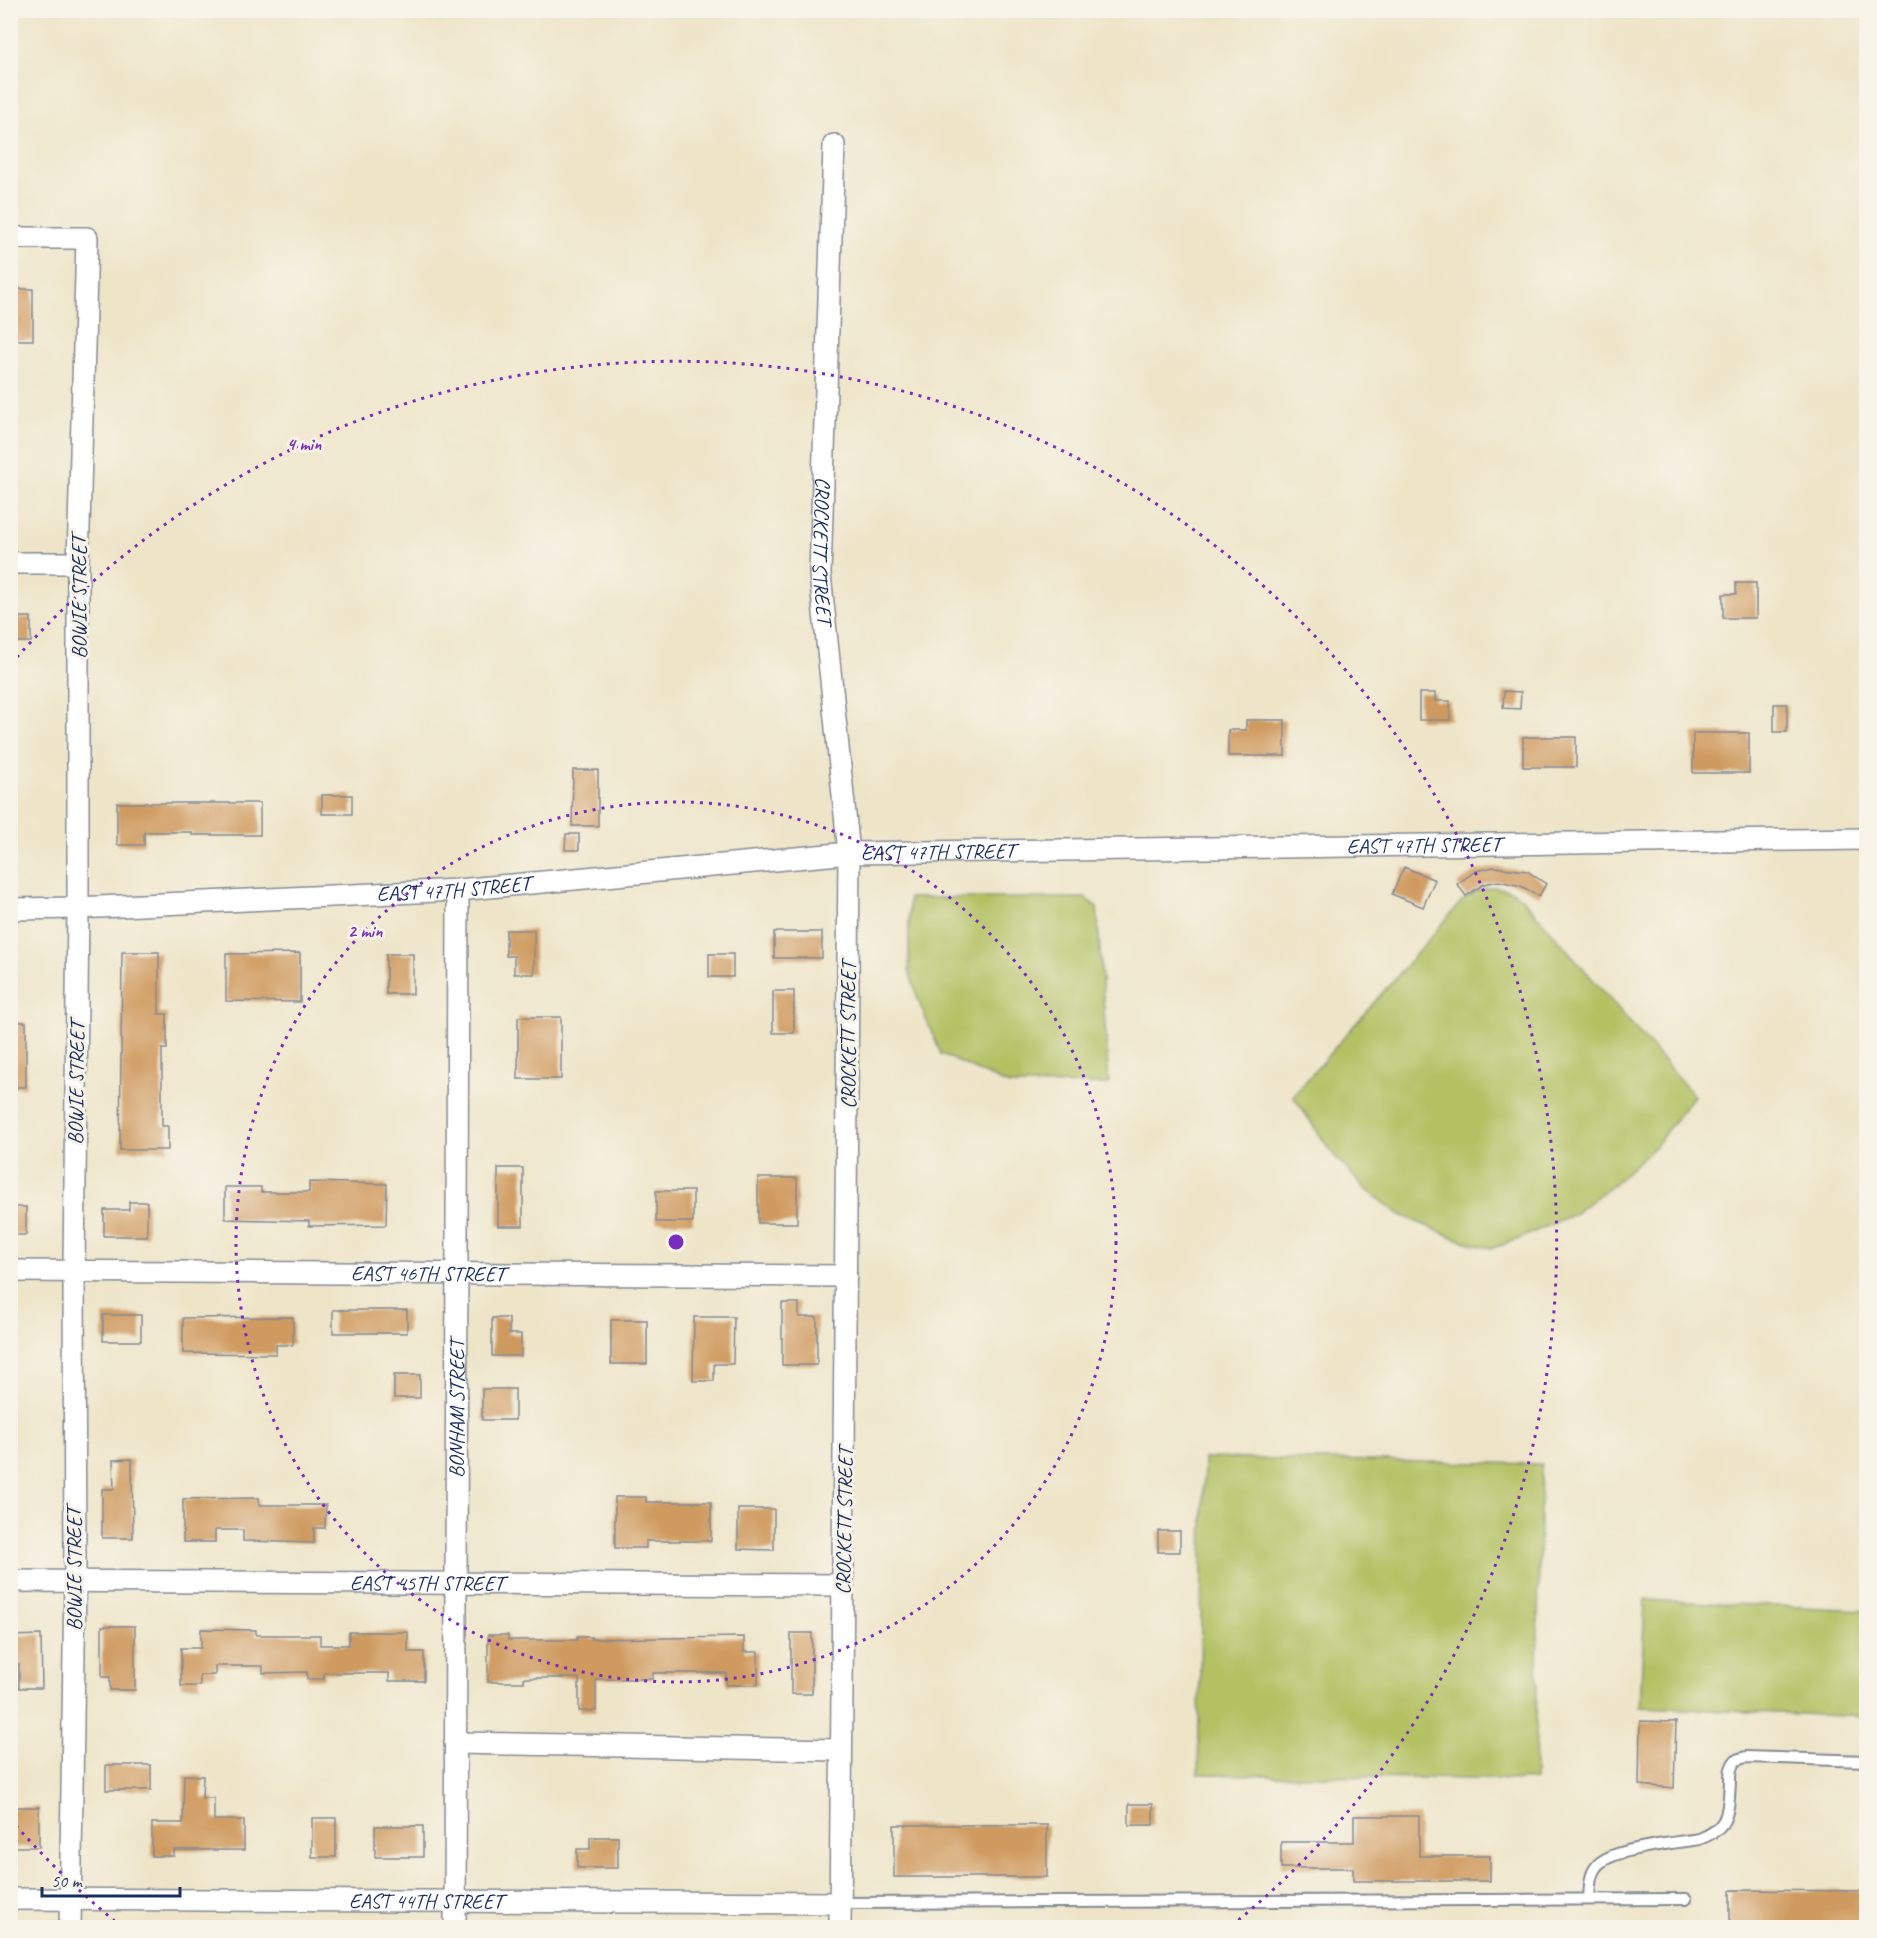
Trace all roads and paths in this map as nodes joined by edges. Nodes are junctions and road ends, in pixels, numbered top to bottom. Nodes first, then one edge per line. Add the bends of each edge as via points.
1 (834, 145) dead end
2 (10, 238) edge
3 (10, 563) edge
4 (78, 563) junction
5 (1866, 839) edge
6 (849, 853) junction
7 (458, 890) junction
8 (78, 908) junction
9 (10, 909) edge
10 (10, 1271) edge
11 (74, 1271) junction
12 (457, 1273) junction
13 (846, 1276) junction
14 (10, 1581) edge
15 (75, 1581) junction
16 (456, 1583) junction
17 (843, 1584) junction
18 (456, 1743) junction
19 (841, 1750) junction
20 (1866, 1761) edge
21 (10, 1899) edge
22 (1589, 1899) junction
23 (1686, 1899) dead end
24 (70, 1900) junction
25 (455, 1902) junction
26 (840, 1903) junction
27 (70, 1928) edge
28 (455, 1928) edge
29 (840, 1928) edge

1 - 6 street, CROCKETT STREET via 820,574
2 - 4 street, BOWIE STREET via 87,238
3 - 4 street
4 - 8 street, BOWIE STREET
5 - 6 street, EAST 47TH STREET
6 - 7 street, EAST 47TH STREET
6 - 13 street, CROCKETT STREET
7 - 8 street, EAST 47TH STREET
7 - 12 street, BONHAM STREET
8 - 9 street, EAST 47TH STREET
8 - 11 street, BOWIE STREET
10 - 11 street, EAST 46TH STREET
11 - 12 street, EAST 46TH STREET
11 - 15 street, BOWIE STREET
12 - 13 street, EAST 46TH STREET
12 - 16 street, BONHAM STREET
13 - 17 street, CROCKETT STREET
14 - 15 street, EAST 45TH STREET
15 - 16 street, EAST 45TH STREET
15 - 24 street, BOWIE STREET
16 - 17 street, EAST 45TH STREET
16 - 18 street, BONHAM STREET
17 - 19 street, CROCKETT STREET
18 - 19 street
18 - 25 street, BONHAM STREET
19 - 26 street, CROCKETT STREET
20 - 22 lane via 1746,1757 1736,1760 1731,1769 1725,1821 1719,1829 1699,1839 1609,1856 1595,1867
21 - 24 street, EAST 44TH STREET
22 - 23 lane
22 - 26 lane
24 - 25 street, EAST 44TH STREET
24 - 27 street, BOWIE STREET
25 - 26 street, EAST 44TH STREET
25 - 28 street, BONHAM STREET
26 - 29 street, CROCKETT STREET

